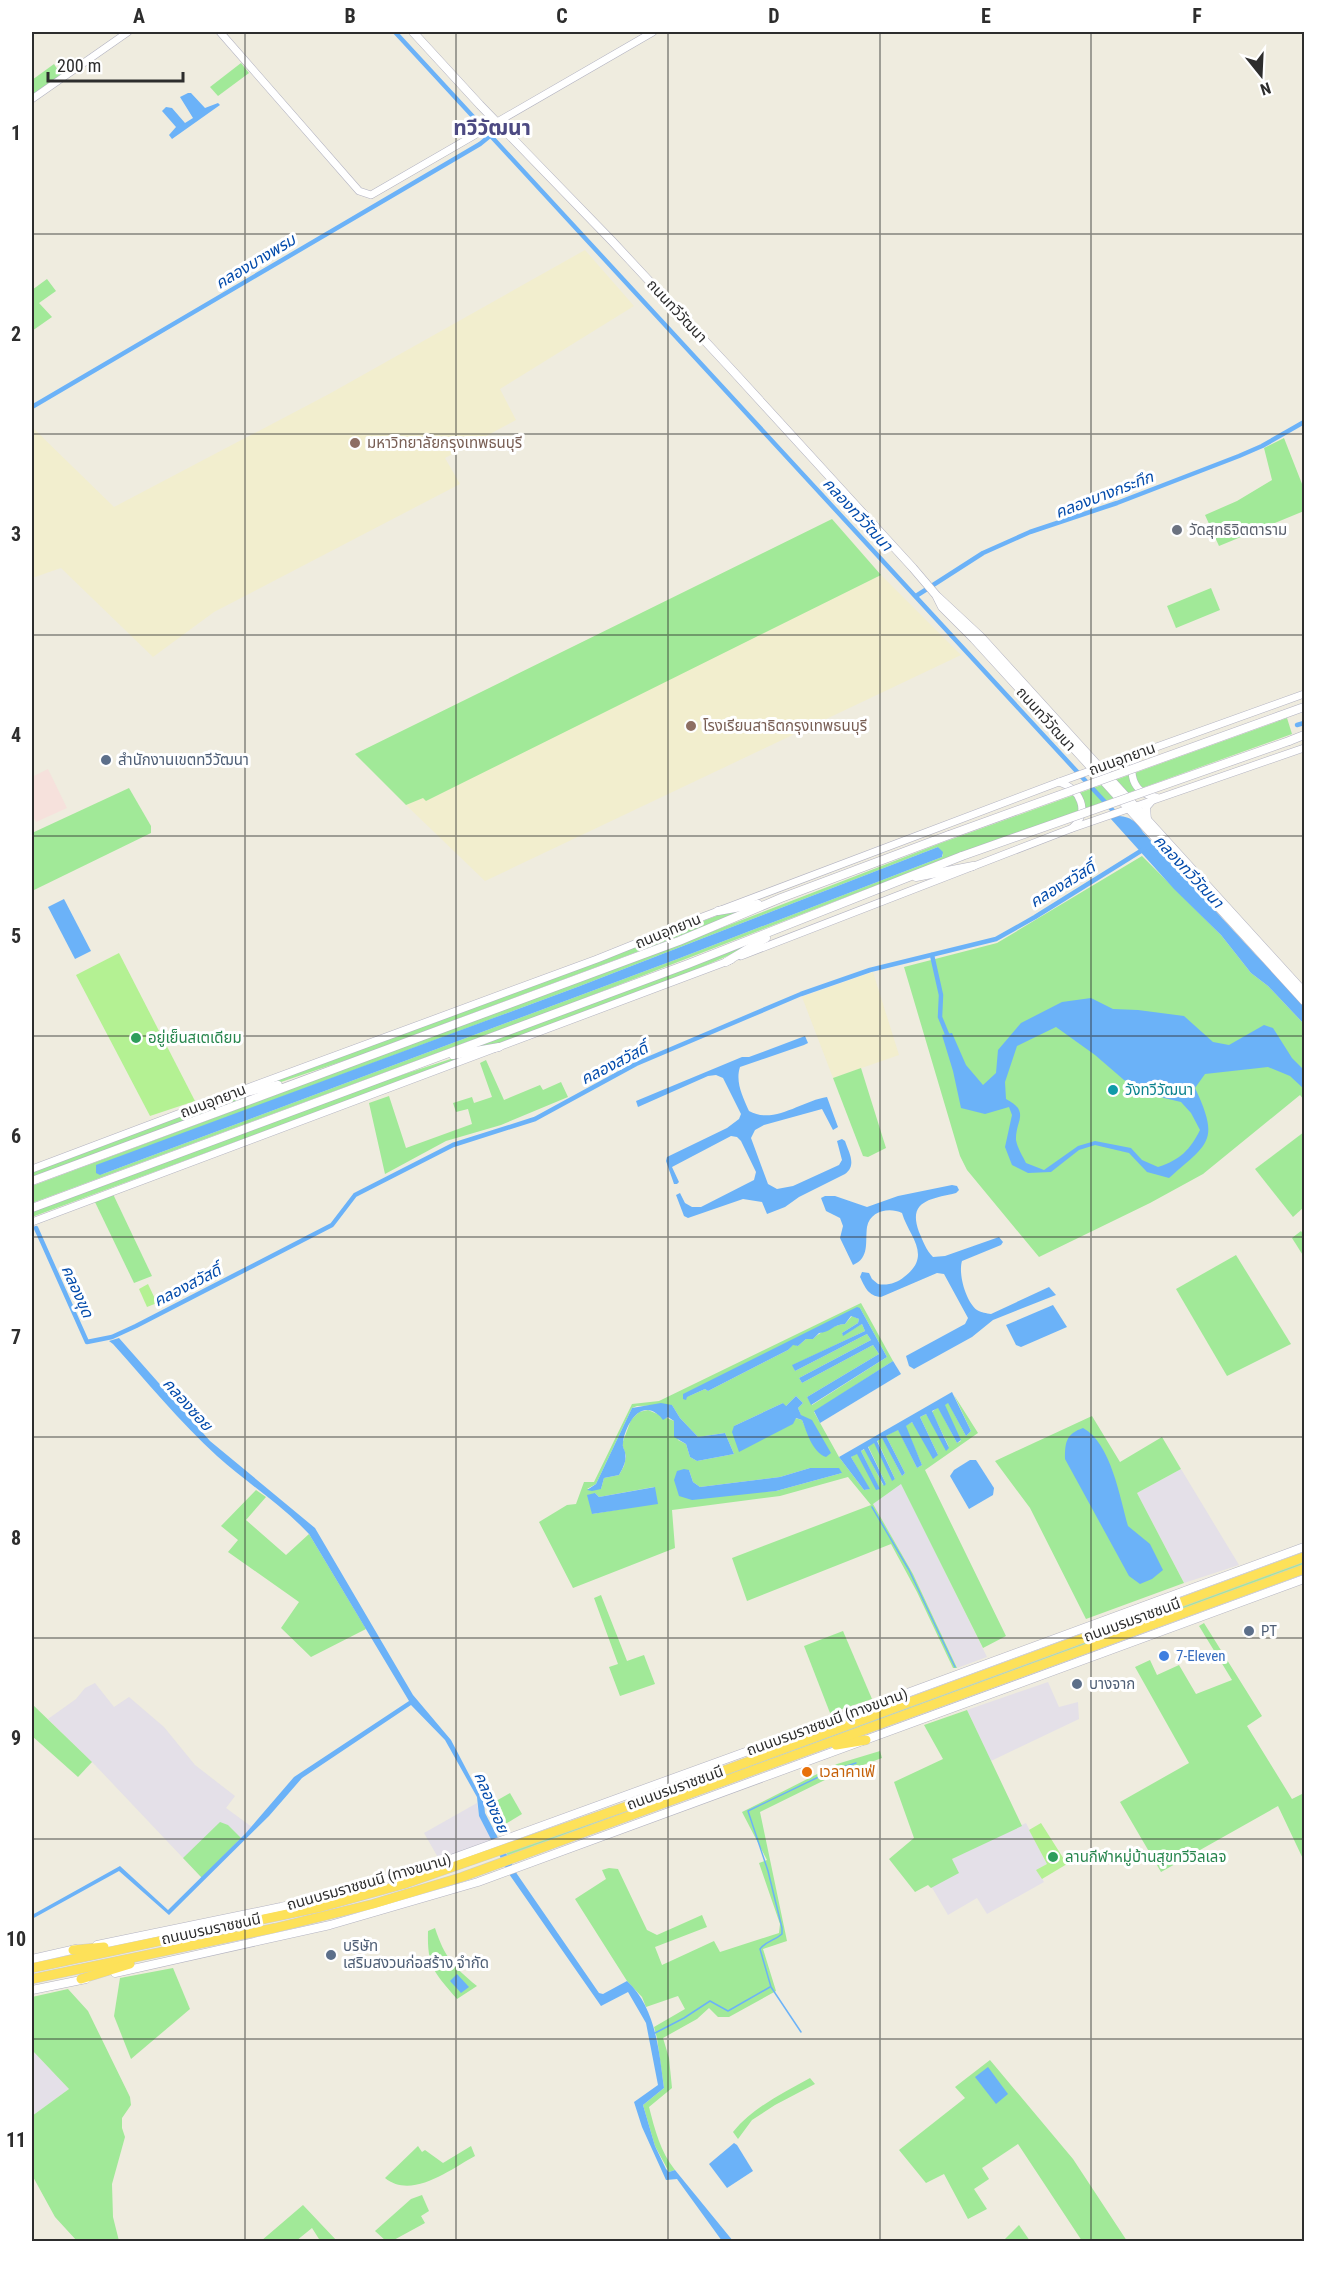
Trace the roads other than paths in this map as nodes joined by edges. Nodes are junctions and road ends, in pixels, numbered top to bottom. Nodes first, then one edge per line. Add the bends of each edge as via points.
1 (128, 32) edge
2 (220, 32) edge
3 (413, 32) edge
4 (653, 32) edge
5 (32, 99) edge
6 (493, 123) junction
7 (1305, 694) edge
8 (1305, 707) edge
9 (1305, 735) edge
10 (1305, 748) edge
11 (1142, 751) junction
12 (1113, 762) junction
13 (1093, 769) junction
14 (1106, 776) junction
15 (1062, 781) junction
16 (1155, 799) junction
17 (1129, 808) junction
18 (1147, 821) junction
19 (1070, 829) junction
20 (973, 866) junction
21 (1195, 875) junction
22 (893, 882) junction
23 (782, 898) junction
24 (718, 910) junction
25 (780, 928) junction
26 (1271, 959) junction
27 (726, 962) junction
28 (1305, 992) edge
29 (1305, 1001) edge
30 (499, 1047) junction
31 (430, 1060) junction
32 (292, 1084) junction
33 (223, 1097) junction
34 (32, 1169) edge
35 (32, 1181) edge
36 (32, 1208) edge
37 (32, 1222) edge
38 (1305, 1547) edge
39 (1305, 1557) edge
40 (1305, 1569) edge
41 (1305, 1579) edge
42 (888, 1700) junction
43 (812, 1737) junction
44 (866, 1740) junction
45 (810, 1750) junction
46 (502, 1846) junction
47 (492, 1850) junction
48 (158, 1941) junction
49 (175, 1949) junction
50 (73, 1950) junction
51 (32, 1959) edge
52 (32, 1968) edge
53 (32, 1979) edge
54 (81, 1979) junction
55 (32, 1990) edge

1 - 5 street
2 - 6 street via 364,194 377,193
3 - 6 main road, ถนนทวีวัฒนา
4 - 6 street
6 - 13 main road, ถนนทวีวัฒนา via 612,241 931,590 981,638
7 - 11 street, ถนนอุทยาน
8 - 23 main road, ถนนอุทยาน, bridge
9 - 22 main road, bridge
10 - 16 street
11 - 12 street, ถนนอุทยาน
11 - 16 street via 1133,763 1131,777 1139,790
12 - 13 street, ถนนอุทยาน
12 - 14 main road
13 - 14 main road, ถนนทวีวัฒนา
13 - 15 street, ถนนอุทยาน
13 - 17 main road, ถนนทวีวัฒนา
14 - 17 main road, ถนนทวีวัฒนา
15 - 19 street via 1080,798 1082,808
15 - 24 street, ถนนอุทยาน
16 - 17 street
16 - 18 main road via 1145,810
17 - 18 main road, ถนนทวีวัฒนา
17 - 19 street
17 - 21 main road, ถนนทวีวัฒนา
18 - 21 main road, ถนนทวีวัฒนา
19 - 20 street
20 - 22 main road
20 - 27 street
21 - 26 main road, ถนนทวีวัฒนา
22 - 25 main road
23 - 24 main road
23 - 32 main road, ถนนอุทยาน via 668,945
24 - 33 street, ถนนอุทยาน
25 - 27 main road
25 - 31 main road
26 - 28 main road, ถนนทวีวัฒนา
26 - 29 main road, ถนนทวีวัฒนา
27 - 30 street
30 - 31 main road
30 - 37 street
31 - 36 main road
32 - 33 main road
32 - 35 main road, ถนนอุทยาน
33 - 34 street, ถนนอุทยาน
38 - 42 main road, ถนนบรมราชชนนี (ทางขนาน)
39 - 43 highway, ถนนบรมราชชนนี
40 - 45 highway, ถนนบรมราชชนนี
41 - 44 main road, ถนนบรมราชชนนี (ทางขนาน)
42 - 43 highway
42 - 46 main road, ถนนบรมราชชนนี (ทางขนาน)
43 - 46 highway, ถนนบรมราชชนนี
44 - 45 highway
44 - 54 main road, ถนนบรมราชชนนี (ทางขนาน) via 413,1903
45 - 49 highway, ถนนบรมราชชนนี via 509,1861 373,1904
46 - 47 highway, ถนนบรมราชชนนี
47 - 48 highway, ถนนบรมราชชนนี via 404,1884 321,1907
47 - 50 main road, ถนนบรมราชชนนี (ทางขนาน) via 337,1893
48 - 50 highway
48 - 52 highway, ถนนบรมราชชนนี
49 - 53 highway, ถนนบรมราชชนนี
49 - 54 highway
50 - 51 main road, ถนนบรมราชชนนี (ทางขนาน)
54 - 55 main road, ถนนบรมราชชนนี (ทางขนาน)

